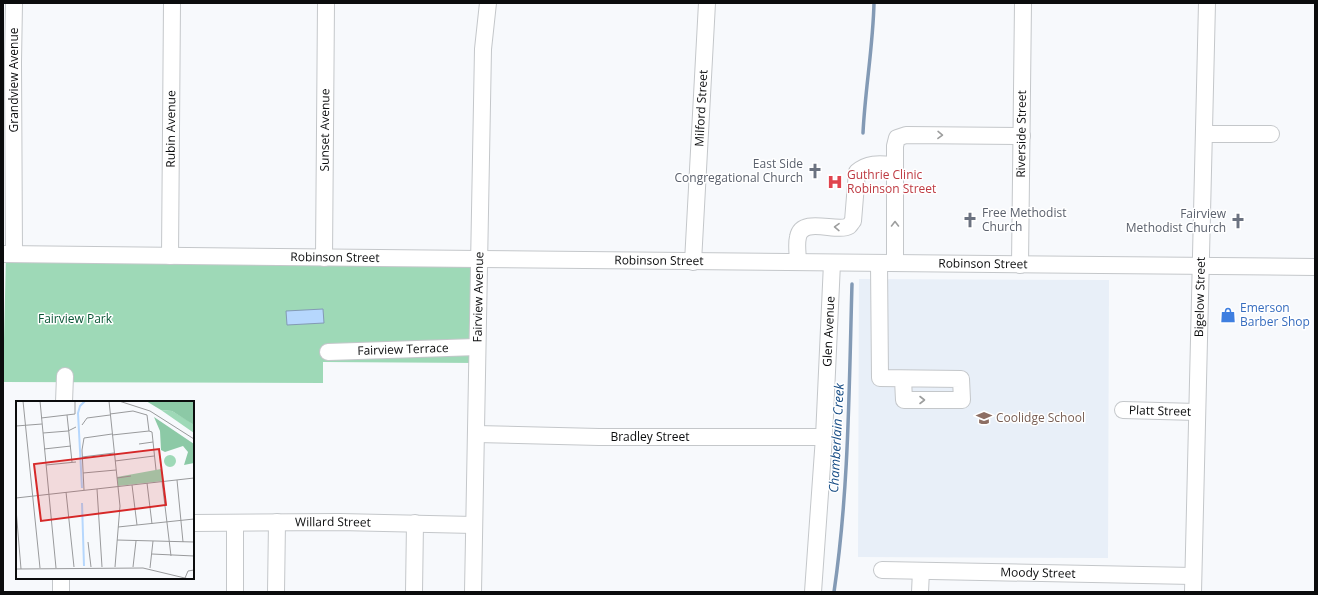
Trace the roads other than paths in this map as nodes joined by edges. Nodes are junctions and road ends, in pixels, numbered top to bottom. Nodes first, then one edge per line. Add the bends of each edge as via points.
1 (14, 3) edge
2 (172, 3) edge
3 (326, 3) edge
4 (488, 3) edge
5 (707, 3) edge
6 (1024, 3) edge
7 (1208, 3) edge
8 (1205, 134) junction
9 (1271, 134) dead end
10 (1022, 136) junction
11 (895, 165) junction
12 (9, 254) edge
13 (170, 256) junction
14 (324, 258) junction
15 (479, 260) junction
16 (692, 262) junction
17 (798, 262) junction
18 (832, 263) junction
19 (879, 263) junction
20 (895, 263) junction
21 (1020, 265) junction
22 (1202, 266) junction
23 (1315, 267) edge
24 (477, 347) junction
25 (328, 352) dead end
26 (65, 376) dead end
27 (904, 379) dead end
28 (64, 401) edge
29 (1123, 410) dead end
30 (1197, 412) junction
31 (476, 434) junction
32 (824, 437) junction
33 (276, 522) junction
34 (194, 523) edge
35 (235, 523) junction
36 (415, 524) junction
37 (474, 525) junction
38 (882, 570) dead end
39 (921, 571) junction
40 (1193, 576) junction
41 (61, 579) edge
42 (61, 592) edge
43 (235, 592) edge
44 (276, 592) edge
45 (414, 592) edge
46 (473, 592) edge
47 (813, 592) edge
48 (920, 592) edge
49 (1193, 592) edge

1 - 12 street, Grandview Avenue
2 - 13 street, Rubin Avenue
3 - 14 street, Sunset Avenue
4 - 15 street, Fairview Avenue via 483,49
5 - 16 street, Milford Street
6 - 10 street, Riverside Street
7 - 8 street, Bigelow Street
8 - 9 street
8 - 22 street, Bigelow Street
11 -> 10 street via 897,138 906,135
10 - 21 street, Riverside Street
11 -> 17 street via 863,166 857,172 853,221 843,227 811,226 800,231
20 -> 11 street
12 - 13 street, Robinson Street
13 - 14 street, Robinson Street
14 - 15 street, Robinson Street
15 - 16 street, Robinson Street
15 - 24 street, Fairview Avenue
16 - 17 street, Robinson Street
17 - 18 street, Robinson Street
18 - 19 street, Robinson Street
18 - 32 street, Glen Avenue
19 - 20 street, Robinson Street
19 - 27 street via 880,378
20 - 21 street, Robinson Street
21 - 22 street, Robinson Street
22 - 23 street, Robinson Street
22 - 30 street, Bigelow Street
24 - 25 street, Fairview Terrace
24 - 31 street, Fairview Avenue
26 - 28 street
29 - 30 street, Platt Street
30 - 40 street, Bigelow Street
31 - 32 street, Bradley Street
31 - 37 street, Fairview Avenue
32 - 47 street, Glen Avenue
33 - 35 street, Willard Street
33 - 36 street, Willard Street
33 - 44 street
34 - 35 street, Willard Street
35 - 43 street
36 - 37 street, Willard Street
36 - 45 street
37 - 46 street, Fairview Avenue
38 - 39 street, Moody Street
39 - 40 street, Moody Street
39 - 48 street
40 - 49 street, Bigelow Street
41 - 42 street

